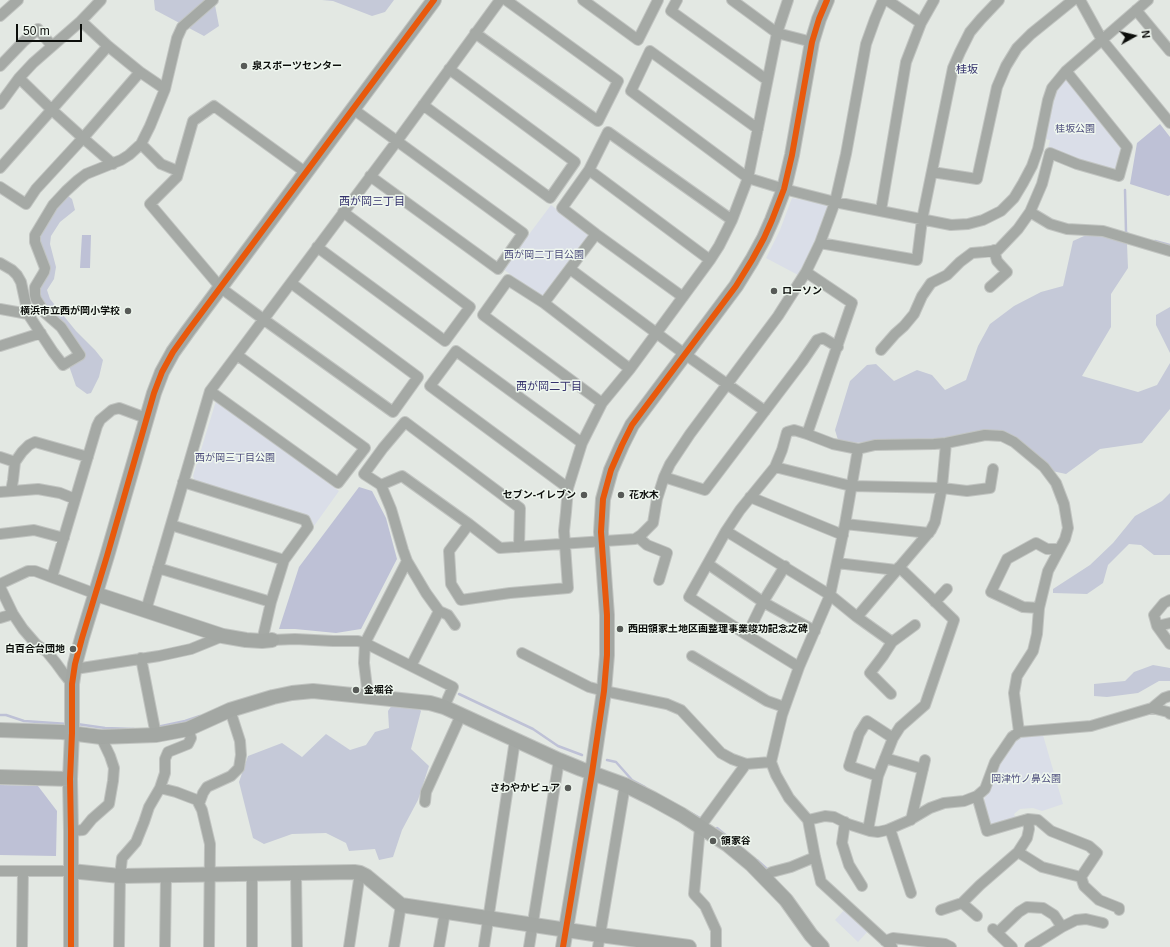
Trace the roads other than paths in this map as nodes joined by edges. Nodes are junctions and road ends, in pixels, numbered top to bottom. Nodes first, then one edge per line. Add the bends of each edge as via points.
1 (18, 0) edge
2 (101, 0) edge
3 (212, 0) edge
4 (434, 0) edge
5 (500, 0) edge
6 (506, 0) edge
7 (583, 0) edge
8 (658, 0) edge
9 (677, 0) edge
10 (732, 0) edge
11 (788, 0) edge
12 (827, 0) edge
13 (883, 0) edge
14 (888, 0) edge
15 (934, 0) edge
16 (999, 0) edge
17 (1073, 0) edge
18 (1080, 0) edge
19 (1148, 0) edge
20 (1136, 10) junction
21 (0, 16) edge
22 (80, 20) junction
23 (921, 23) junction
24 (475, 33) junction
25 (777, 33) junction
26 (1102, 40) junction
27 (812, 42) junction
28 (52, 46) junction
29 (108, 46) junction
30 (1170, 51) edge
31 (0, 66) edge
32 (449, 69) junction
33 (1066, 71) junction
34 (140, 72) junction
35 (20, 78) junction
36 (768, 80) junction
37 (165, 89) junction
38 (0, 104) edge
39 (423, 105) junction
40 (353, 109) junction
41 (52, 110) junction
42 (1170, 124) edge
43 (758, 129) junction
44 (83, 138) junction
45 (396, 141) junction
46 (142, 144) junction
47 (113, 164) junction
48 (0, 168) edge
49 (589, 170) junction
50 (178, 171) junction
51 (305, 172) junction
52 (932, 172) junction
53 (370, 176) junction
54 (748, 178) junction
55 (0, 187) edge
56 (784, 189) junction
57 (835, 202) junction
58 (880, 210) junction
59 (343, 212) junction
60 (1030, 212) junction
61 (732, 220) junction
62 (922, 220) junction
63 (596, 234) junction
64 (820, 243) junction
65 (317, 247) junction
66 (994, 250) junction
67 (1170, 251) edge
68 (710, 260) junction
69 (0, 263) edge
70 (570, 269) junction
71 (806, 272) junction
72 (290, 283) junction
73 (990, 287) dead end
74 (221, 288) junction
75 (682, 297) junction
76 (544, 303) junction
77 (0, 309) edge
78 (28, 314) junction
79 (263, 319) junction
80 (40, 333) junction
81 (656, 333) junction
82 (0, 346) edge
83 (838, 347) junction
84 (881, 350) dead end
85 (237, 355) junction
86 (686, 355) junction
87 (630, 369) junction
88 (727, 385) junction
89 (210, 391) junction
90 (602, 403) junction
91 (764, 411) junction
92 (146, 418) junction
93 (807, 434) junction
94 (582, 443) junction
95 (946, 443) junction
96 (858, 449) junction
97 (0, 457) edge
98 (88, 457) junction
99 (15, 462) junction
100 (775, 467) junction
101 (993, 469) dead end
102 (664, 477) junction
103 (183, 482) junction
104 (381, 485) junction
105 (851, 486) junction
106 (568, 488) junction
107 (942, 488) junction
108 (11, 490) junction
109 (0, 492) edge
110 (750, 497) junction
111 (75, 499) junction
112 (469, 524) junction
113 (845, 524) junction
114 (171, 525) junction
115 (726, 531) junction
116 (0, 534) edge
117 (929, 534) junction
118 (843, 535) junction
119 (638, 537) junction
120 (64, 538) junction
121 (602, 542) junction
122 (565, 544) junction
123 (518, 547) junction
124 (1059, 549) junction
125 (284, 560) junction
126 (407, 561) junction
127 (837, 563) junction
128 (708, 564) junction
129 (785, 566) junction
130 (158, 568) junction
131 (898, 569) junction
132 (52, 577) junction
133 (658, 580) dead end
134 (0, 586) edge
135 (948, 590) dead end
136 (96, 594) junction
137 (830, 595) junction
138 (1170, 600) edge
139 (272, 602) junction
140 (763, 602) junction
141 (935, 602) junction
142 (1039, 608) junction
143 (146, 610) junction
144 (439, 611) junction
145 (13, 614) junction
146 (857, 617) junction
147 (0, 618) edge
148 (1170, 623) edge
149 (914, 624) dead end
150 (455, 625) dead end
151 (1157, 626) junction
152 (815, 631) junction
153 (747, 635) junction
154 (224, 636) junction
155 (267, 640) junction
156 (892, 642) junction
157 (365, 643) junction
158 (1170, 644) edge
159 (522, 653) dead end
160 (692, 656) dead end
161 (141, 658) junction
162 (411, 666) junction
163 (799, 667) junction
164 (75, 669) junction
165 (72, 684) junction
166 (604, 691) junction
167 (891, 694) dead end
168 (368, 696) junction
169 (1170, 696) edge
170 (444, 707) junction
171 (784, 707) junction
172 (1152, 708) junction
173 (230, 710) junction
174 (1170, 714) edge
175 (461, 715) junction
176 (188, 729) junction
177 (0, 730) edge
178 (1019, 732) junction
179 (72, 733) junction
180 (156, 735) junction
181 (101, 737) junction
182 (893, 738) junction
183 (515, 740) junction
184 (885, 758) junction
185 (559, 760) junction
186 (771, 762) junction
187 (746, 764) junction
188 (592, 773) junction
189 (878, 776) junction
190 (0, 777) edge
191 (70, 779) junction
192 (625, 785) junction
193 (160, 788) junction
194 (977, 796) junction
195 (425, 802) dead end
196 (199, 804) junction
197 (1028, 819) junction
198 (808, 820) junction
199 (911, 820) junction
200 (845, 822) junction
201 (700, 827) junction
202 (890, 829) junction
203 (868, 830) junction
204 (71, 831) junction
205 (1018, 852) junction
206 (815, 857) junction
207 (0, 871) edge
208 (23, 871) junction
209 (71, 871) junction
210 (296, 873) junction
211 (360, 873) junction
212 (210, 874) junction
213 (252, 874) junction
214 (166, 875) junction
215 (120, 876) junction
216 (763, 877) junction
217 (1081, 877) junction
218 (862, 886) dead end
219 (911, 893) dead end
220 (962, 904) junction
221 (401, 906) junction
222 (942, 910) dead end
223 (1119, 910) dead end
224 (868, 911) dead end
225 (445, 912) junction
226 (857, 914) junction
227 (977, 916) dead end
228 (488, 919) junction
229 (1103, 923) dead end
230 (532, 925) junction
231 (1062, 927) junction
232 (566, 930) junction
233 (599, 941) edge
234 (644, 944) edge
235 (888, 944) edge
236 (22, 947) edge
237 (71, 947) edge
238 (119, 947) edge
239 (165, 947) edge
240 (209, 947) edge
241 (252, 947) edge
242 (296, 947) edge
243 (349, 947) edge
244 (394, 947) edge
245 (439, 947) edge
246 (484, 947) edge
247 (529, 947) edge
248 (563, 947) edge
249 (689, 947) edge
250 (693, 947) edge
251 (716, 947) edge
252 (822, 947) edge
253 (951, 947) edge
254 (1012, 947) edge
255 (1030, 947) edge

1 - 21 street
2 - 22 street
3 - 37 street via 182,27
4 - 40 street
5 - 24 street
6 - 24 street via 618,82 598,121
7 - 8 street via 638,40
9 - 36 street via 671,11
10 - 25 street
11 - 25 street
12 - 27 street
13 - 57 street via 866,44
14 - 23 street
15 - 23 street
16 - 52 street via 970,32 955,63
17 - 52 street via 1031,34 1017,48 1006,66 998,87 977,179
18 - 26 street
19 - 20 street
20 - 26 street
20 - 30 street
22 - 28 street
22 - 29 street
23 - 58 street via 906,62
24 - 32 street
25 - 27 street
25 - 36 street
26 - 33 street
26 - 42 street
27 - 56 street
28 - 31 street via 38,29
28 - 35 street
29 - 34 street
29 - 41 street
32 - 39 street
32 - 39 street via 575,162 550,198
33 - 60 street via 1127,147 1119,176 1050,153 1042,184
33 - 62 street via 1052,88 1038,149 1032,166 1014,198 1000,211 968,224 951,225
34 - 37 street
34 - 44 street
35 - 38 street
35 - 41 street
36 - 43 street
37 - 46 street
39 - 45 street
40 - 45 street
40 - 51 street
41 - 44 street
41 - 48 street
43 - 54 street
43 - 54 street via 650,51 631,91
44 - 47 street
44 - 55 street via 36,189 26,204
45 - 53 street
45 - 53 street via 523,233 498,268
46 - 47 street
46 - 50 street via 161,164
47 - 80 street via 86,174 66,191 53,205 35,235 35,242 45,268 35,287 36,299 44,313 61,327 80,354 64,365
49 - 61 street via 608,132
49 - 63 street via 562,208
49 - 68 street
50 - 51 street via 193,121 214,106
50 - 74 street via 177,177 150,204
51 - 74 street
52 - 62 street
53 - 59 street
54 - 56 street
54 - 61 street
56 - 57 street
56 - 86 street via 752,260
57 - 58 street
57 - 64 street
58 - 62 street
59 - 65 street
59 - 65 street via 470,307 445,341
60 - 66 street via 1018,229 998,250
60 - 67 street via 1050,224 1068,229 1102,231
61 - 68 street
62 - 64 street via 917,260
63 - 70 street
63 - 75 street
64 - 71 street
65 - 72 street
66 - 73 street via 997,261 1007,272
66 - 84 street via 972,253 947,275 931,283 914,314
68 - 75 street
69 - 78 street via 12,270 21,282
70 - 76 street
70 - 81 street
71 - 83 street via 852,303
71 - 88 street via 778,316
72 - 79 street
72 - 79 street via 418,377 392,412
74 - 79 street
74 - 92 street via 173,352 162,372
75 - 81 street
76 - 87 street
76 - 90 street via 508,280 483,315
77 - 78 street
78 - 80 street
79 - 85 street
80 - 82 street
81 - 86 street
81 - 87 street
83 - 91 street via 823,338 817,340
83 - 93 street
85 - 89 street
85 - 89 street via 365,448 338,484
86 - 88 street
86 - 121 street via 632,425 622,445 611,470 603,499
87 - 90 street
88 - 91 street
88 - 102 street via 690,434
89 - 103 street
90 - 94 street
91 - 102 street via 705,490
92 - 98 street via 119,408 112,410 100,420
92 - 136 street
93 - 96 street via 833,444
93 - 100 street via 794,430 787,432
94 - 106 street
94 - 106 street via 456,351 430,386
95 - 96 street via 875,445
95 - 107 street
95 - 124 street via 985,435 1002,436 1014,442 1044,467 1056,483 1064,504 1068,528
96 - 105 street
97 - 99 street
98 - 99 street via 35,442 25,448
98 - 111 street
99 - 108 street
100 - 105 street
100 - 110 street
101 - 107 street via 990,488 967,491
102 - 119 street via 653,524
103 - 114 street
103 - 125 street via 304,520 308,527
104 - 112 street via 402,476
104 - 123 street via 364,474 405,422 520,508
104 - 126 street
105 - 107 street
105 - 113 street
106 - 122 street
107 - 117 street via 935,522
108 - 109 street
108 - 111 street via 38,489
110 - 115 street
110 - 118 street
111 - 120 street
112 - 122 street via 449,551 451,584 461,600 568,588
112 - 123 street via 500,548
113 - 117 street
113 - 118 street
114 - 125 street
114 - 130 street
115 - 128 street
115 - 129 street
116 - 120 street via 34,530
117 - 131 street
118 - 127 street
119 - 121 street
119 - 133 street via 647,545 667,553
120 - 132 street
121 - 122 street
121 - 166 street via 607,615
122 - 123 street
124 - 142 street via 1048,571
124 - 142 street via 1047,549 1036,543 1006,559 991,592 1023,607
125 - 139 street
126 - 144 street
126 - 157 street
127 - 131 street
127 - 137 street
128 - 140 street
128 - 153 street via 688,597
129 - 137 street
129 - 140 street
130 - 139 street
130 - 143 street
131 - 141 street
131 - 146 street
132 - 134 street via 28,571
132 - 136 street
134 - 145 street
135 - 141 street
136 - 143 street
136 - 164 street
137 - 146 street
137 - 152 street
138 - 151 street via 1164,603 1154,616
139 - 155 street
140 - 152 street
140 - 153 street
141 - 182 street via 954,620 925,706 900,727
142 - 178 street via 1033,651 1017,676 1014,693
143 - 154 street
144 - 150 street via 448,615
144 - 162 street
145 - 147 street
145 - 165 street via 23,629 47,652
146 - 156 street
148 - 151 street
149 - 156 street
151 - 158 street
152 - 163 street
153 - 163 street
154 - 155 street
154 - 161 street via 191,650
155 - 157 street
156 - 167 street via 870,673
157 - 162 street
157 - 168 street via 364,663
159 - 166 street via 589,687
160 - 171 street via 767,701
161 - 164 street
161 - 180 street
162 - 170 street via 453,687
163 - 171 street
164 - 165 street
165 - 179 street
166 - 187 street via 667,704 681,710 722,753
166 - 188 street
168 - 170 street
168 - 173 street via 313,691 292,693
169 - 172 street
170 - 175 street
171 - 186 street
172 - 174 street
172 - 178 street via 1091,726
173 - 176 street
173 - 196 street via 240,741 239,768 232,776 207,787
175 - 183 street
175 - 195 street via 426,792
176 - 180 street
176 - 193 street via 191,738 188,744 168,752
177 - 179 street
178 - 194 street via 1012,737 995,762 985,789
179 - 181 street
179 - 191 street
180 - 181 street
181 - 204 street via 114,768 109,804 83,830
182 - 184 street
182 - 189 street via 867,721 859,734 849,766
183 - 185 street
183 - 228 street
184 - 189 street
184 - 199 street via 924,765
185 - 188 street
185 - 230 street
186 - 187 street
186 - 198 street via 789,798
187 - 201 street
188 - 192 street
188 - 232 street
189 - 203 street
190 - 191 street
191 - 204 street
192 - 201 street
192 - 233 street
193 - 196 street via 190,796
193 - 215 street via 149,807 136,842 122,858
194 - 197 street via 988,832
194 - 199 street via 930,808
196 - 212 street via 210,844
197 - 205 street via 1027,838
197 - 217 street via 1038,820 1051,831 1089,846 1097,854
198 - 200 street via 824,816
198 - 206 street
199 - 202 street
200 - 203 street
200 - 218 street via 842,843 849,865
201 - 216 street via 728,845
201 - 251 street via 694,894 705,906 716,930
202 - 203 street via 878,832
202 - 219 street
204 - 209 street
205 - 217 street via 1042,867
205 - 220 street
206 - 216 street
206 - 226 street via 821,882
207 - 208 street
208 - 209 street
208 - 236 street
209 - 215 street
209 - 237 street
210 - 211 street
210 - 213 street
210 - 242 street
211 - 221 street
211 - 243 street
212 - 213 street
212 - 214 street
212 - 240 street
213 - 241 street
214 - 215 street
214 - 239 street
215 - 238 street
216 - 252 street via 786,900
217 - 223 street via 1084,886 1099,900
220 - 222 street
220 - 227 street
221 - 225 street
221 - 244 street
224 - 226 street
225 - 228 street
225 - 245 street
226 - 235 street
228 - 230 street
228 - 246 street
229 - 231 street via 1086,919 1076,920
230 - 232 street
230 - 247 street
231 - 254 street via 1054,915 1043,908 1027,907 995,931
231 - 255 street
232 - 233 street
232 - 248 street
233 - 234 street
234 - 249 street
235 - 253 street via 893,938 945,944
249 - 250 street

